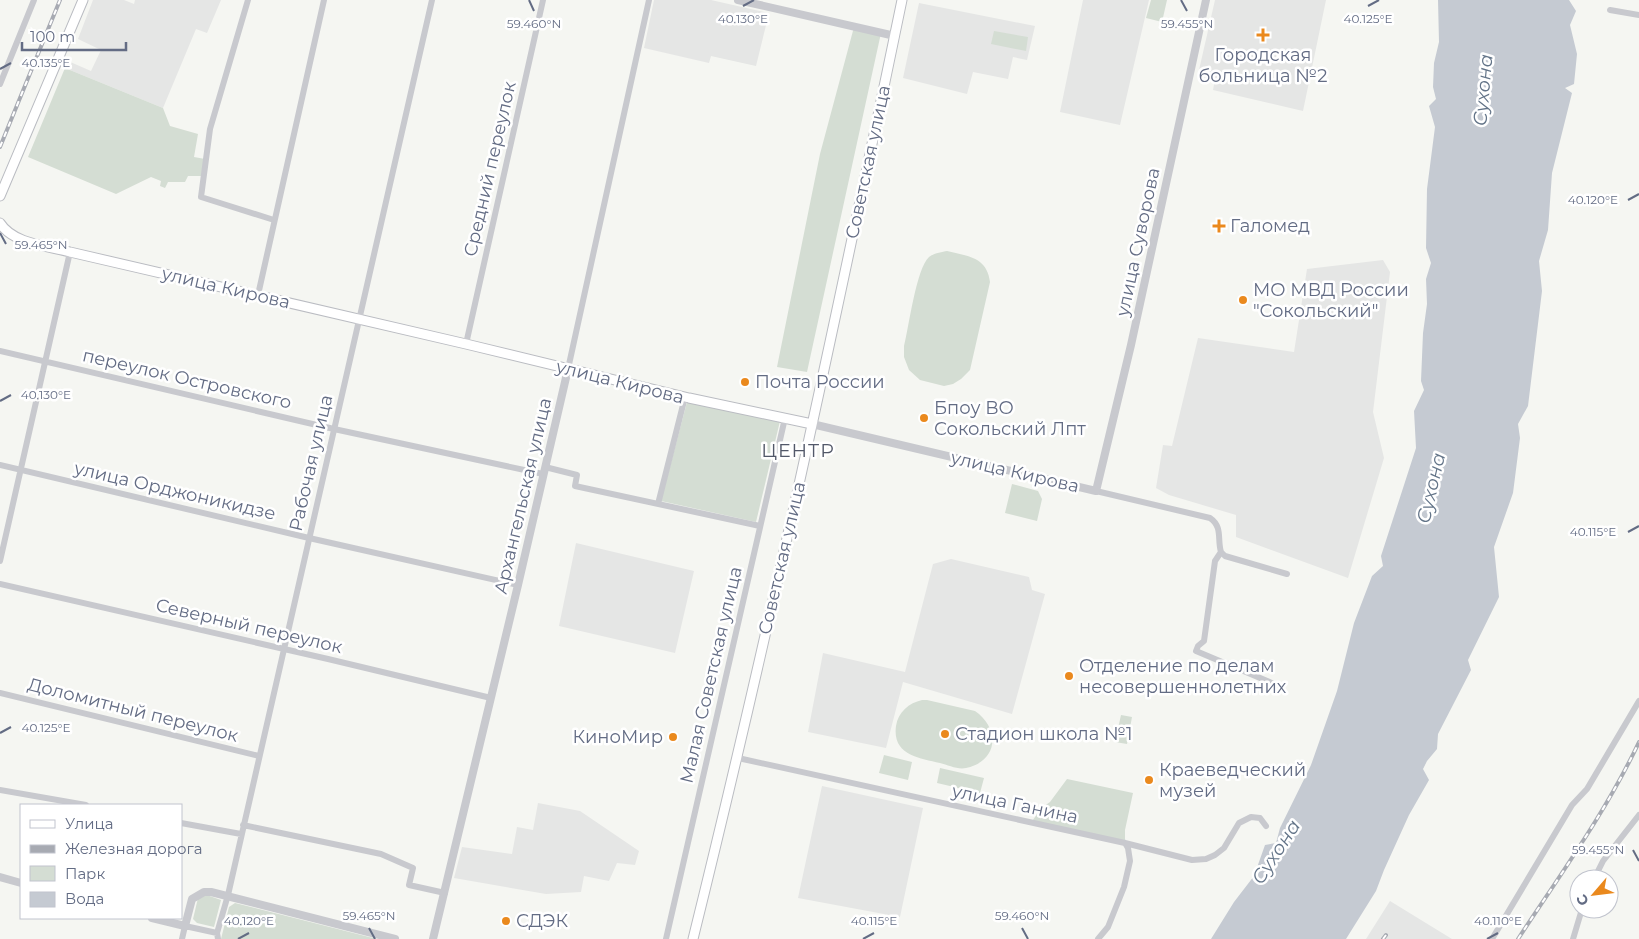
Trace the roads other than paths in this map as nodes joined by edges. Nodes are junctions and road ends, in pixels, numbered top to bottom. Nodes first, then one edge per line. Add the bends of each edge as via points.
1 (34, 0) edge
2 (83, 0) edge
3 (248, 0) edge
4 (324, 0) edge
5 (432, 0) edge
6 (543, 0) edge
7 (649, 0) edge
8 (738, 0) edge
9 (902, 0) edge
10 (1206, 0) edge
11 (1610, 10) dead end
12 (1639, 15) edge
13 (894, 36) junction
14 (0, 84) edge
15 (0, 196) edge
16 (274, 220) junction
17 (0, 223) edge
18 (70, 252) junction
19 (258, 295) junction
20 (359, 319) junction
21 (466, 344) junction
22 (0, 351) edge
23 (46, 361) junction
24 (568, 369) junction
25 (685, 397) junction
26 (785, 418) junction
27 (812, 424) junction
28 (334, 429) junction
29 (0, 465) edge
30 (20, 470) junction
31 (544, 470) junction
32 (1096, 490) junction
33 (658, 504) junction
34 (760, 526) junction
35 (308, 538) junction
36 (1221, 552) junction
37 (0, 561) edge
38 (1287, 574) dead end
39 (0, 584) edge
40 (518, 585) junction
41 (283, 650) junction
42 (1279, 686) dead end
43 (0, 693) edge
44 (492, 698) junction
45 (1639, 700) edge
46 (259, 756) junction
47 (738, 758) junction
48 (0, 790) edge
49 (80, 804) edge
50 (1639, 815) edge
51 (182, 823) edge
52 (243, 825) junction
53 (1266, 826) dead end
54 (242, 834) junction
55 (1125, 843) junction
56 (1599, 869) edge
57 (0, 877) edge
58 (20, 883) edge
59 (445, 893) junction
60 (228, 895) junction
61 (156, 919) edge
62 (1579, 919) edge
63 (185, 926) junction
64 (218, 936) edge
65 (182, 939) edge
66 (395, 939) edge
67 (433, 939) edge
68 (666, 939) edge
69 (693, 939) edge
70 (1098, 939) edge
71 (1492, 939) edge
72 (1573, 939) edge

1 - 14 street
2 - 15 main road
3 - 16 street via 210,129 201,197
4 - 16 street
5 - 20 street, Рабочая улица
6 - 21 street, Средний переулок
7 - 24 street, Архангельская улица
8 - 13 street
9 - 13 main road, Советская улица
10 - 32 street, улица Суворова
11 - 12 street
13 - 27 main road, Советская улица
16 - 19 street
17 - 18 main road, улица Кирова via 13,236
18 - 19 main road, улица Кирова
18 - 23 street
19 - 20 main road, улица Кирова
20 - 21 main road, улица Кирова
20 - 28 street, Рабочая улица
21 - 24 main road, улица Кирова
22 - 23 street, переулок Островского
23 - 28 street, переулок Островского
23 - 30 street
24 - 25 main road, улица Кирова
24 - 31 street, Архангельская улица
25 - 26 main road, улица Кирова
25 - 33 street
26 - 27 main road, улица Кирова
26 - 34 street, Малая Советская улица
27 - 32 street, улица Кирова
27 - 47 main road, Советская улица
28 - 31 street, переулок Островского
28 - 35 street, Рабочая улица
29 - 30 street, улица Орджоникидзе
30 - 35 street, улица Орджоникидзе
30 - 37 street
31 - 33 street, переулок Островского via 577,475 575,486
31 - 40 street, Архангельская улица
32 - 36 street, улица Кирова via 1210,518 1218,527
33 - 34 street, переулок Островского
34 - 68 street, Малая Советская улица
35 - 40 street, улица Орджоникидзе
35 - 41 street, Рабочая улица
36 - 38 street via 1225,556
36 - 42 street via 1215,560 1204,641 1196,650
39 - 41 street, Северный переулок
40 - 44 street, Архангельская улица
41 - 44 street, Северный переулок
41 - 46 street, Рабочая улица
43 - 46 street, Доломитный переулок
44 - 59 street, Архангельская улица
45 - 71 street
46 - 52 street, Рабочая улица
47 - 55 street, улица Ганина
47 - 69 main road, Советская улица
48 - 49 street
50 - 56 street
51 - 54 street
52 - 54 street, Рабочая улица
52 - 59 street via 381,854 413,868 409,885
53 - 55 street, улица Ганина via 1260,818 1250,817 1240,823 1224,848 1199,860
54 - 60 street, Рабочая улица
55 - 70 street via 1130,861 1124,887 1108,927
57 - 58 street
59 - 67 street, Архангельская улица
60 - 63 street via 211,892 197,895 192,899
60 - 64 street, Рабочая улица
60 - 66 street
61 - 63 street
62 - 72 street
63 - 64 street
63 - 65 street

